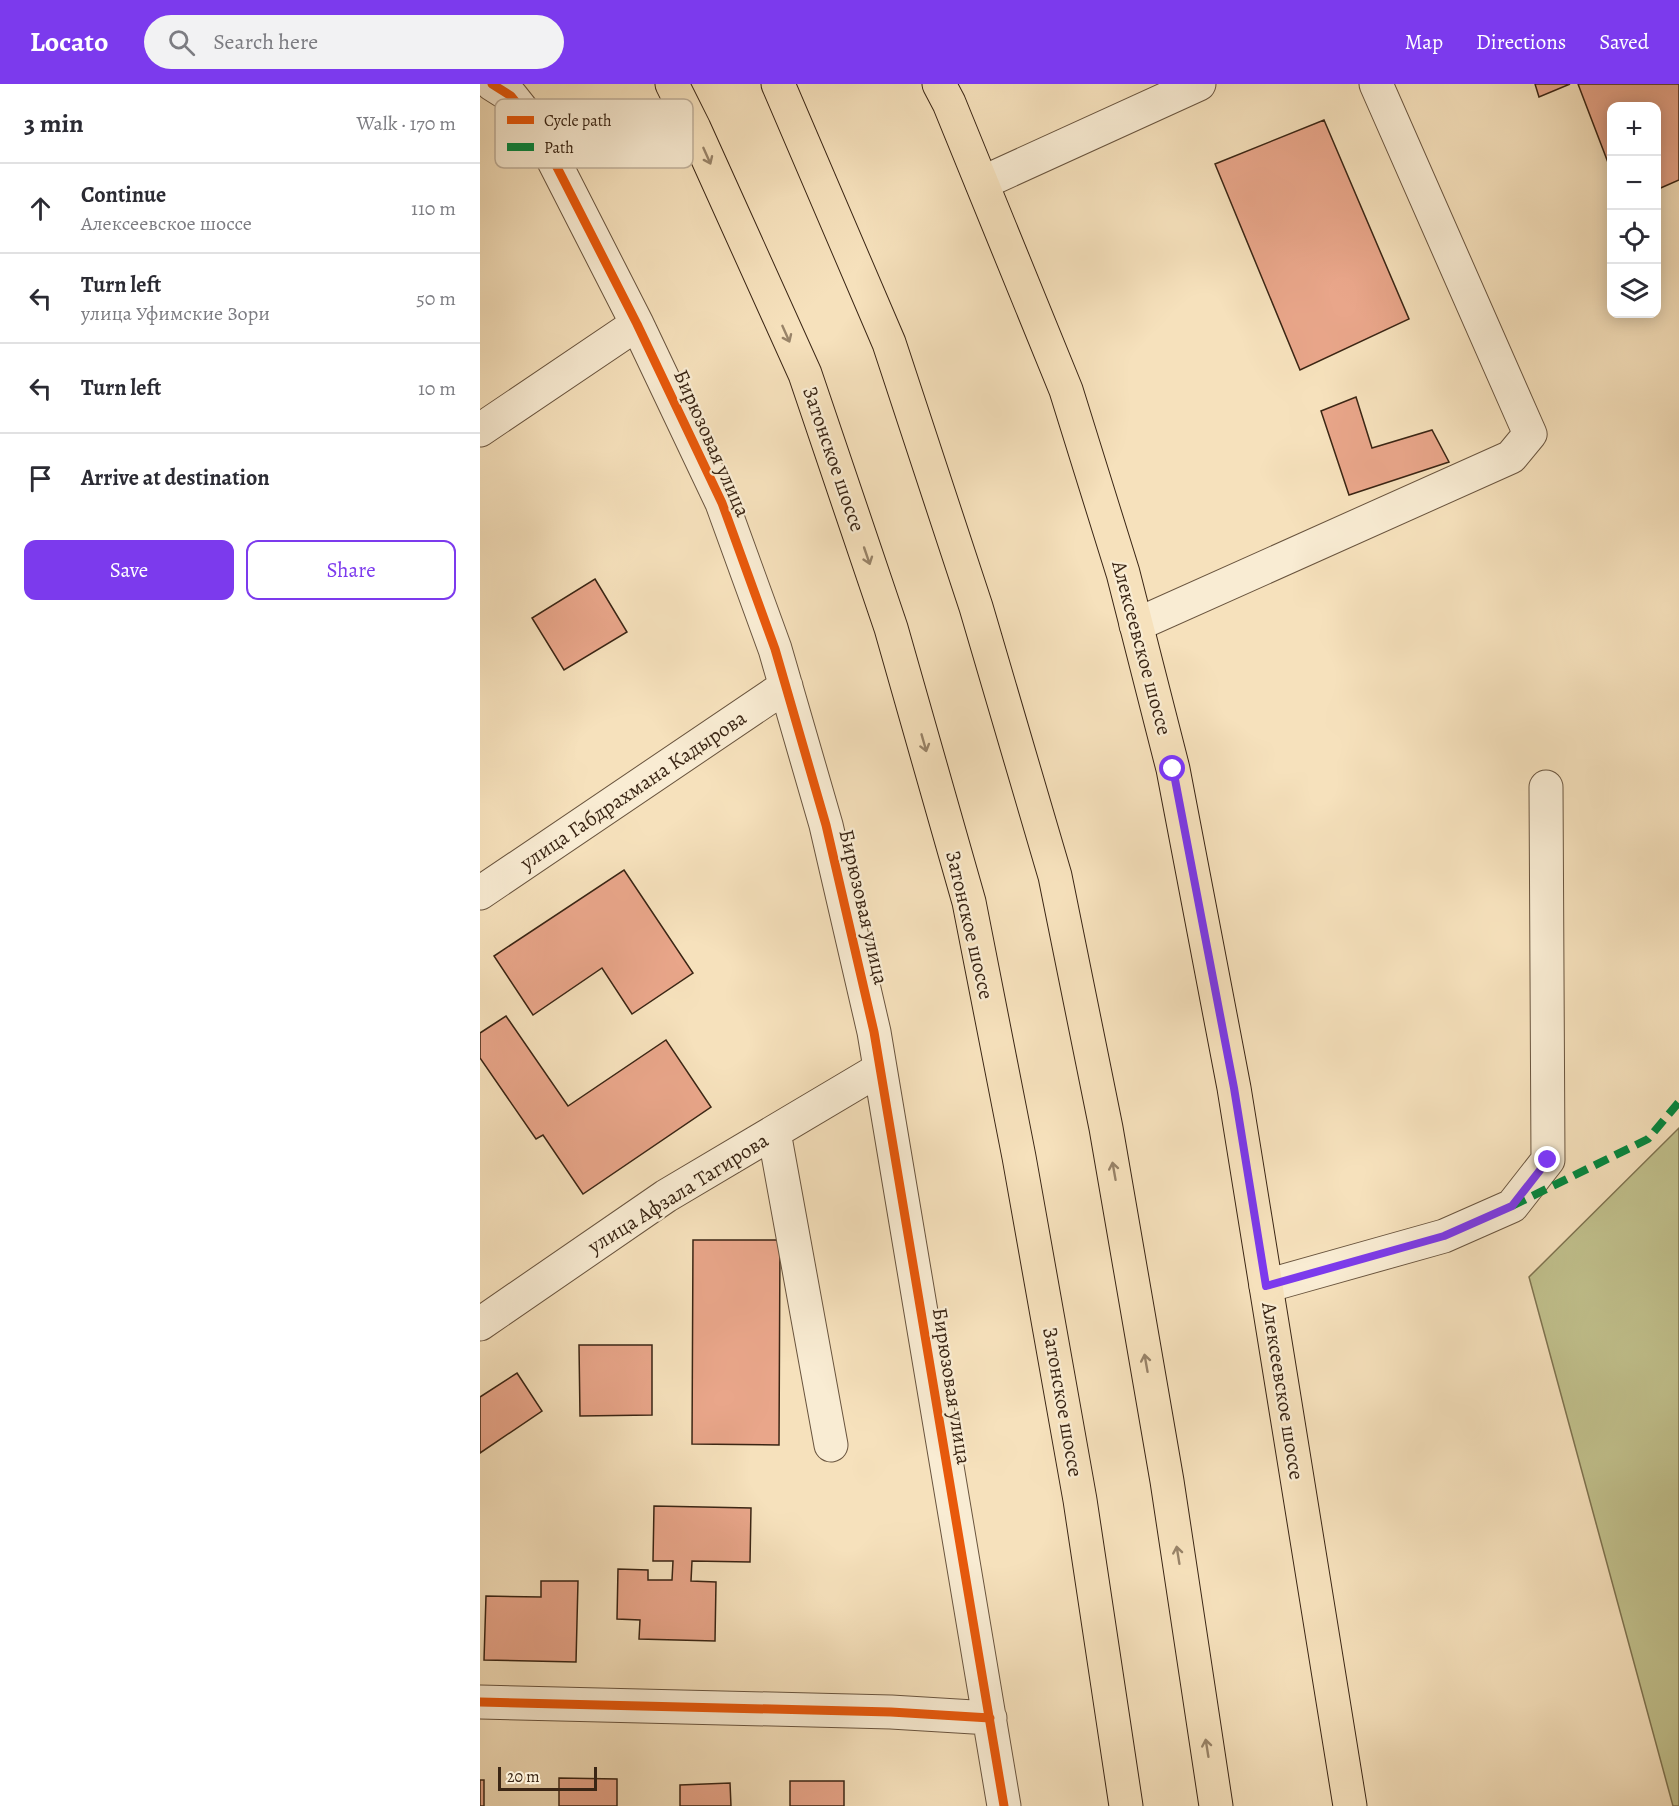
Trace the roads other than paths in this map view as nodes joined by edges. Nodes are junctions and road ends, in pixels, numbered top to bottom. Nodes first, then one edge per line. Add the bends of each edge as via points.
1 (492, 84) edge
2 (672, 84) edge
3 (778, 84) edge
4 (939, 84) edge
5 (1199, 84) edge
6 (1376, 84) edge
7 (513, 99) edge
8 (680, 99) edge
9 (693, 126) edge
10 (557, 168) edge
11 (982, 183) junction
12 (637, 324) junction
13 (480, 430) edge
14 (1136, 625) junction
15 (786, 686) junction
16 (1546, 787) dead end
17 (480, 893) edge
18 (880, 1069) junction
19 (774, 1132) junction
20 (1266, 1286) junction
21 (480, 1324) edge
22 (831, 1445) dead end
23 (480, 1702) edge
24 (990, 1718) junction
25 (1004, 1806) edge
26 (1126, 1806) edge
27 (1216, 1806) edge
28 (1350, 1806) edge

1 - 7 street, Бирюзовая улица
2 -> 8 main road, Затонское шоссе
27 -> 3 main road via 1167,1481 1110,1151 1055,876 976,607 889,343
4 - 11 main road, Алексеевское шоссе
5 - 11 street
6 - 14 street via 1530,434 1511,457
9 -> 26 main road, Затонское шоссе via 804,374 891,628 969,902 1080,1500
10 - 12 street, Бирюзовая улица
11 - 14 main road, Алексеевское шоссе via 1066,390
12 - 13 street
12 - 15 street, Бирюзовая улица via 722,503
14 - 20 main road, Алексеевское шоссе via 1175,781 1234,1088
15 - 17 street, улица Габдрахмана Кадырова
15 - 18 street, Бирюзовая улица via 826,825
16 - 20 street via 1548,1160 1512,1206 1444,1236
18 - 19 street, улица Афзала Тагирова
18 - 24 street, Бирюзовая улица
19 - 21 street, улица Афзала Тагирова via 666,1196
19 - 22 street
20 - 28 main road, Алексеевское шоссе
23 - 24 street
24 - 25 street, Бирюзовая улица

